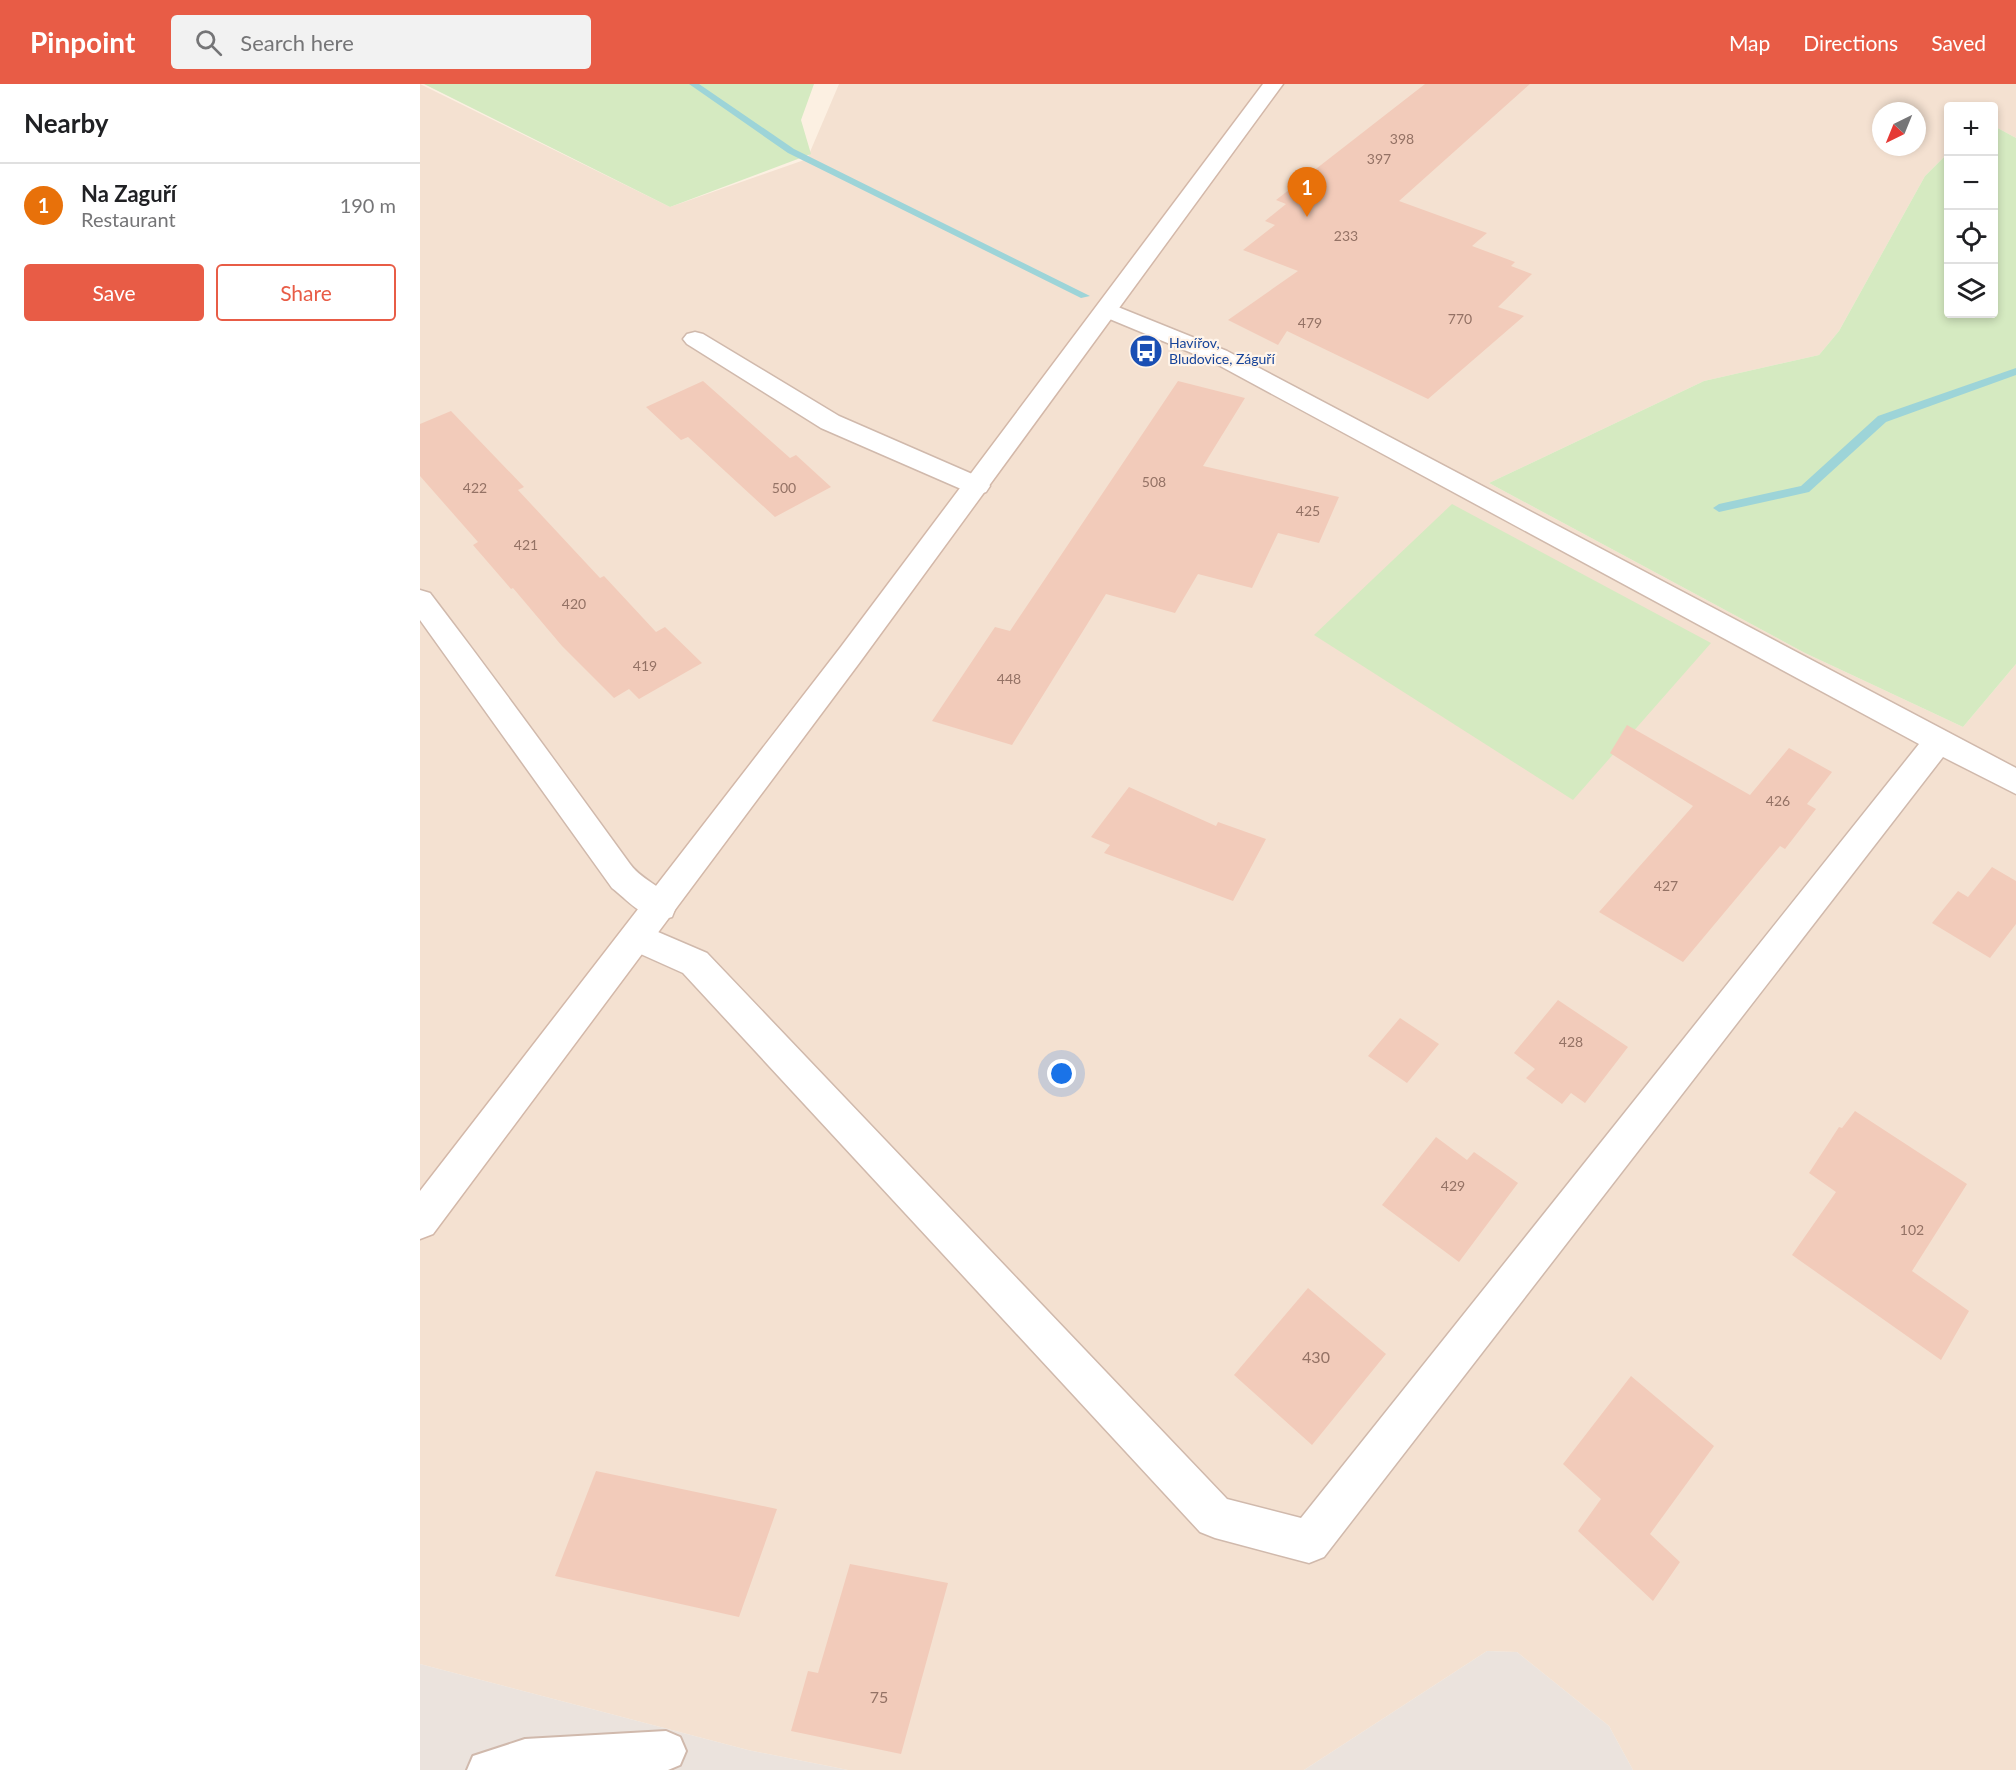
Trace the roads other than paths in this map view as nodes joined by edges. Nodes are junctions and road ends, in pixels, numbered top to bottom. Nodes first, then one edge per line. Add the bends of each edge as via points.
1 (1273, 84) edge
2 (1108, 310) junction
3 (695, 339) dead end
4 (977, 486) junction
5 (420, 600) edge
6 (1938, 741) junction
7 (2016, 783) edge
8 (660, 907) junction
9 (637, 937) junction
10 (420, 1221) edge
11 (666, 1751) dead end
12 (487, 1770) edge

1 - 2 street
2 - 4 street
2 - 6 street via 1219,356
3 - 4 street via 830,422
4 - 8 street
5 - 8 street via 623,879
6 - 7 street
6 - 9 street via 1309,1542 1215,1517 695,963
8 - 9 street
9 - 10 street
11 - 12 lane via 525,1759

